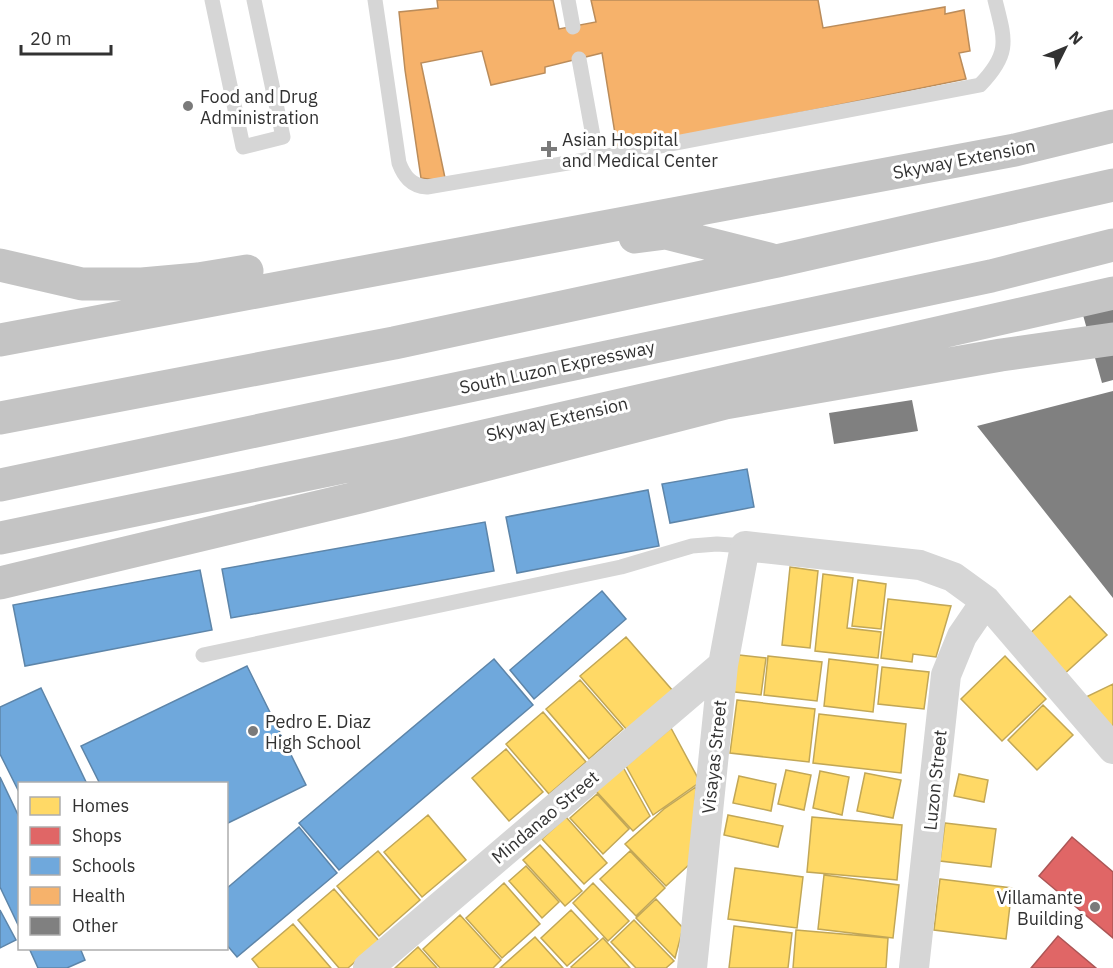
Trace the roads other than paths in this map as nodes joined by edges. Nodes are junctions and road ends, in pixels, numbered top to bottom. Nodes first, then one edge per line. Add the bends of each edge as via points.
1 (212, 0) edge
2 (254, 0) edge
3 (375, 0) edge
4 (568, 0) edge
5 (995, 0) edge
6 (573, 27) dead end
7 (579, 59) dead end
8 (1113, 110) edge
9 (1113, 126) edge
10 (597, 158) junction
11 (1113, 185) edge
12 (1113, 245) edge
13 (777, 261) junction
14 (0, 265) edge
15 (1113, 293) edge
16 (1113, 339) edge
17 (0, 340) edge
18 (0, 348) edge
19 (0, 418) edge
20 (0, 485) edge
21 (0, 538) edge
22 (745, 546) junction
23 (0, 583) edge
24 (986, 601) junction
25 (202, 655) dead end
26 (723, 665) junction
27 (1113, 749) edge
28 (368, 968) edge
29 (692, 968) edge
30 (914, 968) edge

1 - 2 lane via 243,147 283,136
3 - 10 lane via 399,163 410,181 427,187
4 - 6 lane
5 - 10 lane via 1004,39 999,61 980,86
7 - 10 lane
8 - 14 highway via 615,208 198,279 82,284
9 - 17 highway, Skyway Extension via 1015,150
11 - 13 highway
12 - 20 highway, South Luzon Expressway via 991,276
13 - 18 highway via 666,233 559,245 53,342
13 - 19 highway via 394,343
15 - 21 highway, Skyway Extension via 401,455
16 - 23 highway via 725,403 360,497
22 - 24 street via 920,565 953,577
22 - 25 lane via 692,546 621,567
22 - 26 street, Visayas Street
24 - 27 street
24 - 30 street, Luzon Street via 962,636 946,675
26 - 28 street, Mindanao Street
26 - 29 street, Visayas Street

